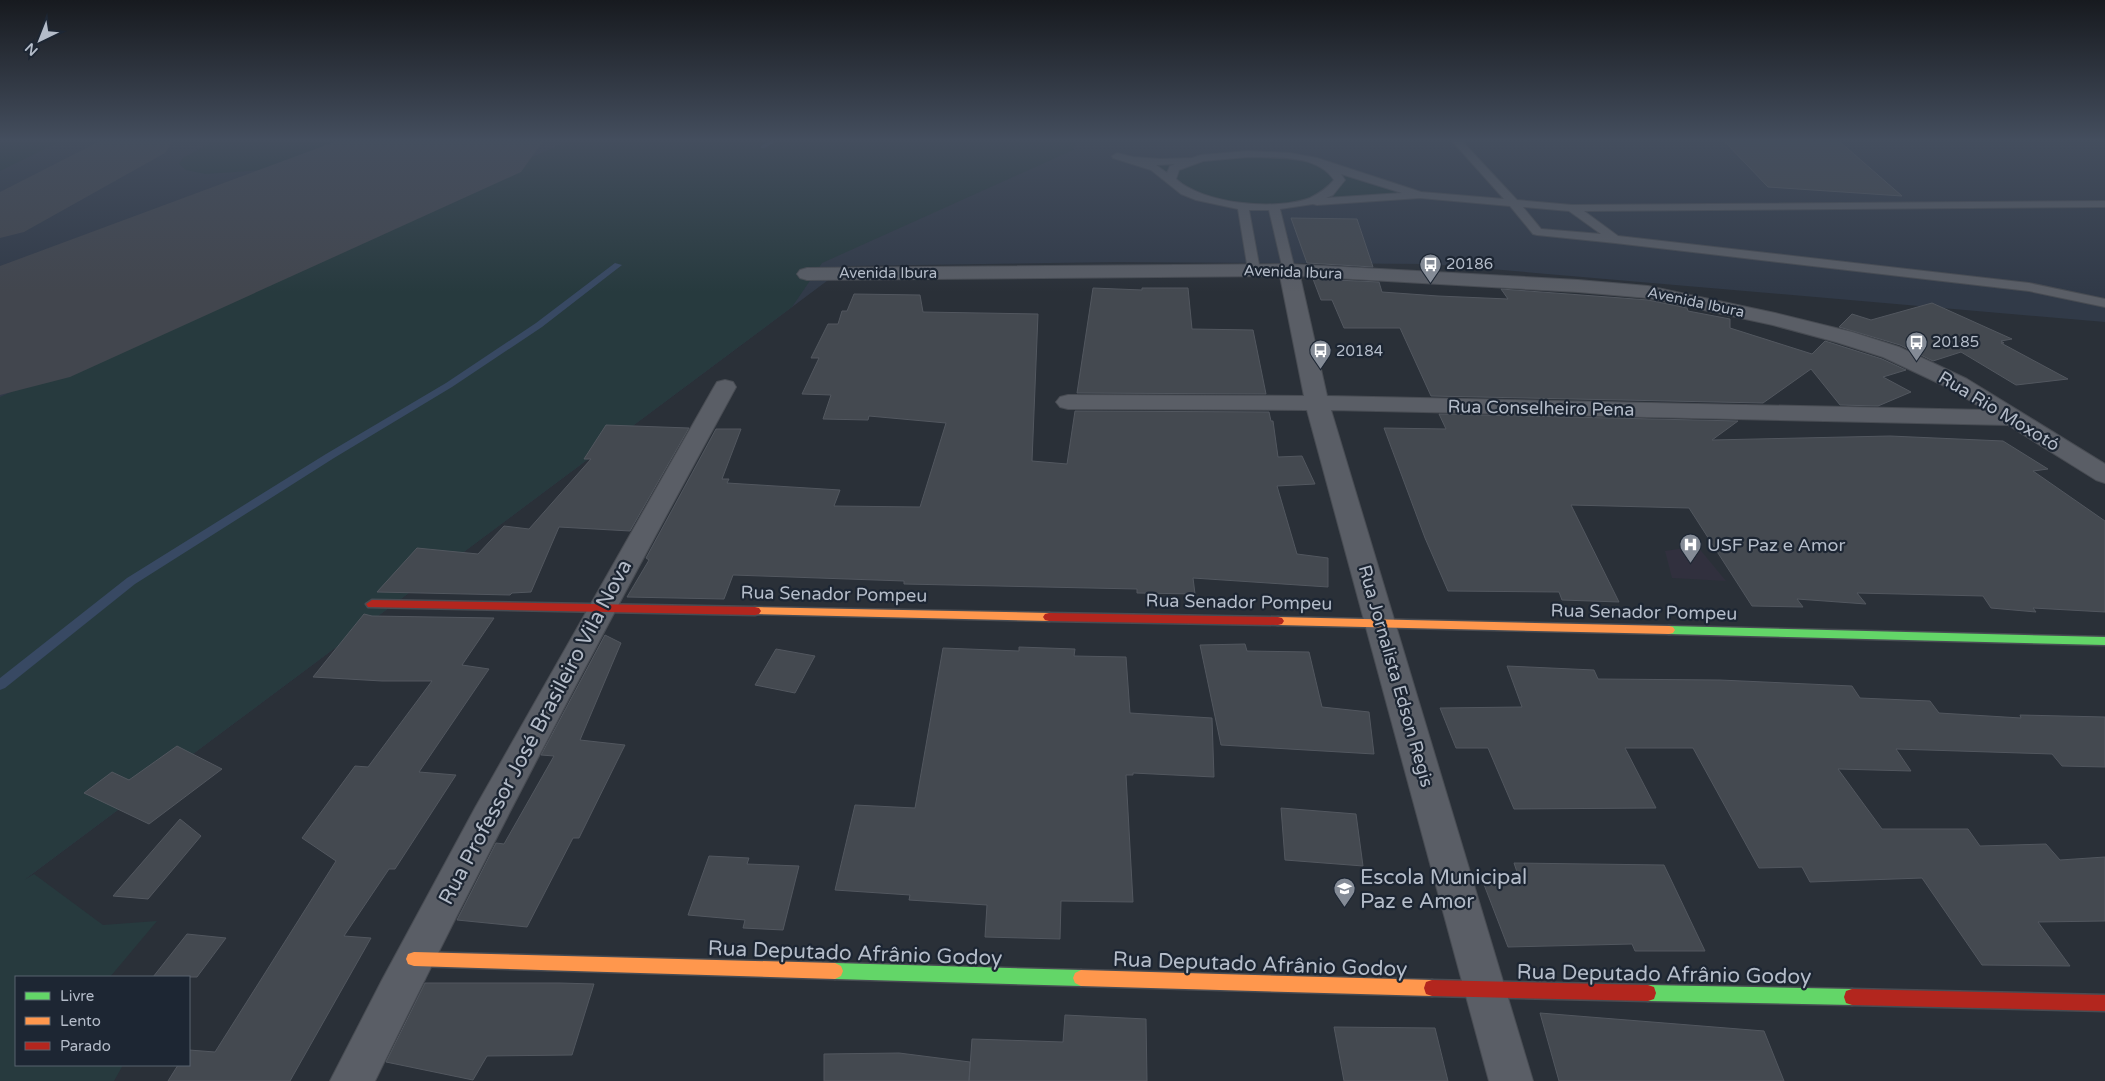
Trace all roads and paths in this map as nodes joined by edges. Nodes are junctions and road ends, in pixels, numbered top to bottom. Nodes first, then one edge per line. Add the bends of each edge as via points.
1 (1185, 191) edge
2 (1330, 191) edge
3 (1409, 191) edge
4 (1504, 191) edge
5 (1420, 195) junction
6 (1306, 202) junction
7 (1514, 202) junction
8 (2105, 204) edge
9 (1244, 205) junction
10 (1274, 206) junction
11 (1572, 208) junction
12 (1615, 239) junction
13 (1254, 270) junction
14 (1289, 270) junction
15 (807, 274) dead end
16 (2105, 303) edge
17 (1776, 319) joint
18 (725, 387) dead end
19 (1068, 402) dead end
20 (1317, 403) junction
21 (2014, 418) junction
22 (2105, 475) edge
23 (372, 604) dead end
24 (601, 607) junction
25 (1381, 623) junction
26 (2105, 641) edge
27 (414, 959) junction
28 (1485, 989) junction
29 (2105, 1003) edge
30 (352, 1081) edge
31 (1511, 1081) edge

1 - 9 lane via 1200,198
2 - 6 lane
3 - 5 lane
4 - 7 lane
5 - 6 lane
5 - 7 lane
6 - 10 lane
7 - 11 lane
7 - 12 lane via 1537,232
8 - 11 lane
9 - 10 lane
9 - 13 lane
10 - 14 lane
11 - 12 lane
12 - 16 lane via 2029,287
13 - 14 street, Avenida Ibura
13 - 15 street, Avenida Ibura
14 - 17 street, Avenida Ibura via 1648,292
14 - 20 street, Rua Jornalista Edson Regis
17 - 21 street, Rua Rio Moxotó via 1891,352 1959,384
18 - 24 street, Rua Professor José Brasileiro Vila Nova
19 - 20 street, Rua Conselheiro Pena
20 - 21 street, Rua Conselheiro Pena
20 - 25 street, Rua Jornalista Edson Regis
21 - 22 street, Rua Rio Moxotó
23 - 24 street, Rua Senador Pompeu
24 - 25 street, Rua Senador Pompeu
24 - 27 street, Rua Professor José Brasileiro Vila Nova
25 - 26 street, Rua Senador Pompeu
25 - 28 street, Rua Jornalista Edson Regis
27 - 28 street, Rua Deputado Afrânio Godoy
27 - 30 street, Rua Professor José Brasileiro Vila Nova
28 - 29 street, Rua Deputado Afrânio Godoy
28 - 31 street, Rua Jornalista Edson Regis

